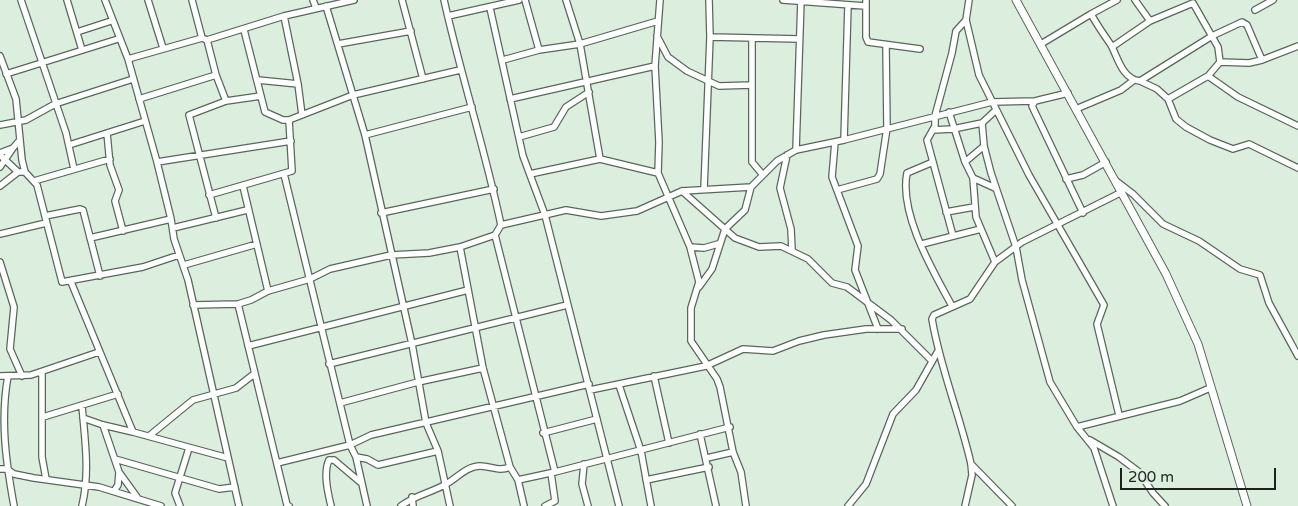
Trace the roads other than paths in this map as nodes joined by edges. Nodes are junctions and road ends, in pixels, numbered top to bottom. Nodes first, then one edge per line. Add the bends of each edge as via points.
1 (21, 0) edge
2 (67, 0) edge
3 (104, 0) edge
4 (148, 0) edge
5 (192, 0) edge
6 (313, 0) edge
7 (354, 0) edge
8 (402, 0) edge
9 (444, 0) edge
10 (519, 0) edge
11 (525, 0) edge
12 (566, 0) edge
13 (660, 0) edge
14 (710, 0) edge
15 (783, 0) edge
16 (801, 0) edge
17 (969, 0) edge
18 (1016, 0) edge
19 (1117, 0) edge
20 (1135, 0) edge
21 (1273, 0) edge
22 (1194, 1) edge
23 (866, 3) edge
24 (848, 5) junction
25 (326, 6) junction
26 (316, 8) junction
27 (490, 8) junction
28 (1255, 10) dead end
29 (1091, 14) junction
30 (284, 16) junction
31 (448, 16) junction
32 (111, 20) junction
33 (966, 20) junction
34 (658, 21) junction
35 (1150, 21) junction
36 (244, 30) junction
37 (411, 31) junction
38 (77, 32) junction
39 (657, 36) junction
40 (1212, 36) junction
41 (710, 37) junction
42 (752, 38) junction
43 (118, 39) junction
44 (204, 39) junction
45 (799, 39) junction
46 (338, 44) junction
47 (580, 44) junction
48 (1041, 44) junction
49 (886, 46) junction
50 (1298, 46) edge
51 (1112, 47) junction
52 (163, 48) junction
53 (920, 49) dead end
54 (82, 50) junction
55 (539, 50) junction
56 (0, 56) edge
57 (128, 59) junction
58 (503, 60) junction
59 (1262, 60) junction
60 (42, 62) junction
61 (1220, 62) junction
62 (655, 66) junction
63 (460, 70) junction
64 (6, 74) junction
65 (216, 75) junction
66 (1208, 76) junction
67 (424, 78) junction
68 (133, 79) junction
69 (258, 80) junction
70 (587, 80) junction
71 (709, 80) junction
72 (1137, 80) junction
73 (298, 84) junction
74 (752, 85) junction
75 (589, 92) junction
76 (1068, 93) junction
77 (354, 95) junction
78 (261, 96) junction
79 (139, 99) junction
80 (510, 99) junction
81 (1168, 99) junction
82 (226, 101) junction
83 (1035, 101) junction
84 (992, 102) junction
85 (55, 104) junction
86 (472, 107) junction
87 (1076, 109) junction
88 (996, 110) junction
89 (949, 112) junction
90 (302, 115) junction
91 (935, 116) junction
92 (289, 120) junction
93 (145, 121) junction
94 (18, 122) junction
95 (982, 123) junction
96 (0, 125) edge
97 (1298, 126) edge
98 (887, 128) junction
99 (953, 129) junction
100 (933, 130) junction
101 (107, 133) junction
102 (365, 135) junction
103 (519, 137) junction
104 (844, 140) junction
105 (19, 141) junction
106 (290, 141) junction
107 (835, 142) junction
108 (69, 145) junction
109 (984, 146) junction
110 (796, 150) junction
111 (199, 154) junction
112 (787, 155) junction
113 (1, 156) edge
114 (110, 159) junction
115 (600, 159) junction
116 (157, 162) junction
117 (933, 162) junction
118 (965, 162) junction
119 (1106, 162) junction
120 (0, 167) edge
121 (1298, 168) edge
122 (74, 169) junction
123 (18, 172) junction
124 (25, 172) junction
125 (658, 173) junction
126 (284, 174) junction
127 (530, 174) junction
128 (763, 175) junction
129 (973, 178) junction
130 (1066, 179) junction
131 (34, 181) junction
132 (1116, 181) junction
133 (0, 186) edge
134 (243, 186) junction
135 (751, 187) junction
136 (995, 188) junction
137 (494, 189) junction
138 (704, 189) junction
139 (837, 190) junction
140 (682, 191) junction
141 (1122, 192) junction
142 (209, 195) junction
143 (668, 197) junction
144 (974, 207) junction
145 (247, 210) junction
146 (946, 212) junction
147 (381, 213) junction
148 (1083, 213) junction
149 (544, 215) junction
150 (45, 216) junction
151 (216, 218) junction
152 (171, 219) junction
153 (46, 223) junction
154 (502, 225) junction
155 (1059, 225) junction
156 (173, 228) junction
157 (725, 229) junction
158 (982, 229) junction
159 (123, 231) junction
160 (0, 234) edge
161 (495, 234) junction
162 (953, 236) junction
163 (90, 238) junction
164 (257, 244) junction
165 (718, 244) junction
166 (922, 244) junction
167 (460, 247) junction
168 (690, 247) junction
169 (1016, 247) junction
170 (792, 250) junction
171 (179, 255) junction
172 (391, 255) junction
173 (0, 262) edge
174 (995, 262) junction
175 (184, 265) junction
176 (100, 276) junction
177 (310, 279) junction
178 (70, 282) junction
179 (699, 287) junction
180 (468, 290) junction
181 (268, 291) junction
182 (238, 304) junction
183 (870, 304) junction
184 (193, 305) junction
185 (567, 305) junction
186 (404, 306) junction
187 (952, 306) junction
188 (515, 319) junction
189 (322, 328) junction
190 (476, 328) junction
191 (878, 329) junction
192 (902, 329) junction
193 (412, 344) junction
194 (248, 346) junction
195 (938, 351) junction
196 (100, 352) junction
197 (1298, 356) edge
198 (932, 361) junction
199 (329, 364) junction
200 (706, 366) junction
201 (483, 368) junction
202 (42, 372) junction
203 (254, 374) junction
204 (0, 376) edge
205 (8, 376) junction
206 (22, 376) junction
207 (654, 376) junction
208 (418, 382) junction
209 (619, 385) junction
210 (589, 387) junction
211 (1210, 388) junction
212 (214, 393) junction
213 (2, 394) edge
214 (118, 394) junction
215 (534, 397) junction
216 (340, 403) junction
217 (82, 406) junction
218 (496, 407) junction
219 (1119, 415) junction
220 (44, 417) junction
221 (83, 418) junction
222 (597, 419) junction
223 (426, 423) junction
224 (103, 425) junction
225 (2, 427) edge
226 (730, 427) junction
227 (1077, 427) junction
228 (133, 432) junction
229 (543, 433) junction
230 (700, 434) junction
231 (149, 436) junction
232 (1090, 440) junction
233 (670, 443) junction
234 (350, 445) junction
235 (189, 448) junction
236 (438, 451) junction
237 (641, 451) junction
238 (733, 452) junction
239 (356, 457) junction
240 (228, 458) junction
241 (608, 458) junction
242 (707, 458) junction
243 (115, 459) junction
244 (277, 463) junction
245 (584, 464) junction
246 (972, 464) junction
247 (510, 467) junction
248 (709, 467) junction
249 (3, 469) edge
250 (119, 472) junction
251 (553, 473) junction
252 (180, 478) junction
253 (46, 480) junction
254 (518, 480) junction
255 (646, 480) junction
256 (360, 482) junction
257 (446, 484) junction
258 (87, 486) junction
259 (235, 487) junction
260 (114, 490) junction
261 (412, 497) junction
262 (137, 498) junction
263 (14, 506) edge
264 (82, 506) edge
265 (161, 506) edge
266 (180, 506) edge
267 (239, 506) edge
268 (289, 506) edge
269 (331, 506) edge
270 (367, 506) edge
271 (401, 506) edge
272 (414, 506) edge
273 (450, 506) edge
274 (524, 506) edge
275 (545, 506) edge
276 (588, 506) edge
277 (620, 506) edge
278 (651, 506) edge
279 (716, 506) edge
280 (746, 506) edge
281 (848, 506) edge
282 (965, 506) edge
283 (1012, 506) edge
284 (1113, 506) edge
285 (1165, 506) edge
286 (1247, 506) edge

1 - 60 street
2 - 38 street
3 - 32 street
4 - 52 street
5 - 44 street
6 - 26 street
7 - 25 street
8 - 37 street
9 - 31 street
10 - 27 street
11 - 55 street
12 - 47 street
13 - 34 street
14 - 41 street
15 - 16 street
16 - 24 street
16 - 45 street
17 - 33 street
18 - 48 street
19 - 29 street
20 - 35 street
21 - 28 street
22 - 35 street
22 - 40 street
23 - 24 street
23 - 49 street via 868,42
24 - 104 street
25 - 26 street
25 - 46 street
26 - 30 street
27 - 31 street
27 - 58 street
29 - 48 street
29 - 51 street
30 - 36 street
30 - 73 street
31 - 63 street
32 - 38 street
32 - 43 street
33 - 84 street via 979,75
33 - 91 street via 956,31
34 - 39 street
34 - 47 street
35 - 51 street
36 - 44 street
36 - 69 street
37 - 46 street
37 - 67 street
38 - 54 street
39 - 62 street
39 - 71 street via 668,57 687,71
40 - 59 street via 1242,22
40 - 61 street via 1218,46
40 - 72 street
41 - 42 street
41 - 71 street
42 - 45 street
42 - 74 street
43 - 54 street
43 - 57 street
44 - 52 street
44 - 65 street
45 - 110 street
46 - 77 street
47 - 55 street
47 - 70 street
48 - 76 street
49 - 53 street
49 - 98 street
50 - 59 street
51 - 72 street via 1122,69
52 - 57 street
54 - 60 street
55 - 58 street
56 - 64 street
57 - 68 street
58 - 80 street
59 - 61 street
60 - 64 street
60 - 85 street
61 - 66 street
62 - 70 street
62 - 125 street
63 - 67 street
63 - 86 street
64 - 94 street via 16,99
65 - 79 street
65 - 82 street
66 - 81 street
66 - 97 street via 1238,96
67 - 77 street
68 - 79 street
68 - 85 street
69 - 73 street
69 - 78 street
70 - 75 street
70 - 80 street
71 - 74 street via 726,88
71 - 138 street
72 - 81 street via 1157,89
72 - 87 street
73 - 90 street
74 - 128 street via 752,162
75 - 103 street via 566,107 554,127
75 - 115 street
76 - 83 street
76 - 87 street
77 - 90 street
77 - 102 street
78 - 82 street
78 - 92 street via 265,112
79 - 93 street
80 - 103 street
81 - 121 street via 1176,120 1210,140 1233,148 1249,144
82 - 111 street via 189,115
83 - 84 street
83 - 130 street via 1032,106
84 - 88 street
84 - 89 street
85 - 94 street
85 - 108 street
86 - 102 street
86 - 137 street
87 - 119 street
88 - 95 street
88 - 155 street
89 - 91 street
89 - 99 street
90 - 92 street
91 - 98 street
91 - 100 street
92 - 106 street
93 - 101 street
93 - 116 street
94 - 96 street
94 - 105 street
95 - 99 street
95 - 109 street
98 - 104 street
98 - 139 street via 882,170 877,179
99 - 100 street
99 - 118 street
100 - 117 street via 927,140
101 - 108 street
101 - 114 street
102 - 147 street
103 - 127 street
104 - 107 street
105 - 113 street
105 - 124 street
106 - 111 street
106 - 126 street via 292,171
107 - 110 street
107 - 139 street via 832,176
108 - 122 street
109 - 118 street
109 - 136 street
110 - 112 street
111 - 116 street
111 - 142 street
112 - 128 street
112 - 170 street via 780,188
113 - 120 street
113 - 123 street
114 - 122 street
114 - 159 street via 119,190 114,202
115 - 125 street
115 - 127 street
116 - 152 street
117 - 146 street
117 - 166 street via 908,171 906,177 911,222
118 - 129 street
119 - 130 street via 1083,175
119 - 132 street
122 - 131 street
123 - 124 street
123 - 133 street
124 - 131 street
125 - 143 street
126 - 134 street
126 - 177 street
127 - 149 street
128 - 135 street
129 - 136 street
129 - 144 street
130 - 148 street
131 - 150 street
132 - 141 street
132 - 197 street via 1162,224 1200,241 1240,269 1260,275 1269,303
134 - 142 street
134 - 145 street
135 - 138 street
135 - 157 street via 745,210
136 - 169 street
137 - 147 street
137 - 154 street
138 - 140 street
139 - 183 street via 858,246 855,270
140 - 143 street
140 - 157 street
141 - 148 street
141 - 211 street via 1198,344
142 - 151 street
143 - 149 street via 637,211 594,216 566,210
143 - 168 street
144 - 146 street
144 - 158 street
145 - 151 street
145 - 164 street
146 - 162 street
147 - 172 street
148 - 155 street
149 - 154 street
149 - 185 street
150 - 153 street
150 - 163 street via 83,210
151 - 156 street
152 - 156 street
152 - 159 street
153 - 160 street
153 - 178 street via 60,280
154 - 161 street
155 - 169 street
155 - 219 street via 1104,305 1097,324
156 - 171 street
157 - 165 street
157 - 170 street via 735,238 759,247 781,246
158 - 162 street
158 - 174 street
159 - 163 street
161 - 167 street
161 - 188 street
162 - 166 street
163 - 176 street
164 - 175 street
164 - 181 street
165 - 168 street
165 - 179 street via 712,269
166 - 187 street
167 - 172 street
167 - 180 street
168 - 179 street
169 - 174 street
169 - 227 street via 1050,382
170 - 183 street via 813,263 832,283 847,288
171 - 175 street
171 - 176 street
172 - 177 street via 330,269
172 - 186 street
173 - 206 street via 14,307 10,349
174 - 187 street via 970,299
175 - 184 street
176 - 178 street
177 - 181 street
177 - 189 street
178 - 196 street
179 - 200 street via 691,308 690,335 694,349
180 - 186 street
180 - 190 street
181 - 182 street
182 - 184 street
182 - 194 street
183 - 191 street
183 - 192 street
184 - 212 street
185 - 188 street
185 - 210 street
186 - 189 street
186 - 193 street
187 - 195 street via 934,314 932,319
188 - 190 street
188 - 215 street
189 - 194 street
189 - 199 street
190 - 193 street
190 - 201 street
191 - 192 street
191 - 200 street via 866,328 808,338 773,351 743,349
192 - 198 street
193 - 199 street
193 - 208 street
194 - 203 street
195 - 198 street
195 - 246 street
196 - 202 street
196 - 214 street
198 - 281 street via 916,390 893,414 866,484
199 - 216 street
200 - 207 street
200 - 226 street via 717,379
201 - 208 street
201 - 218 street
202 - 206 street
202 - 220 street
203 - 212 street via 236,388
203 - 244 street
204 - 205 street
205 - 206 street
205 - 213 street
207 - 209 street
207 - 233 street
208 - 216 street
208 - 223 street
209 - 210 street
209 - 237 street
210 - 215 street
210 - 222 street
211 - 219 street via 1180,401
211 - 286 street
212 - 231 street via 193,400
212 - 240 street
213 - 225 street
214 - 217 street
214 - 228 street
215 - 218 street
215 - 229 street
216 - 234 street
217 - 220 street
217 - 221 street
218 - 223 street
218 - 247 street
219 - 227 street via 1098,424
220 - 253 street via 42,457
221 - 224 street
221 - 258 street
222 - 229 street
222 - 241 street
223 - 234 street via 371,435
223 - 236 street
224 - 228 street
224 - 243 street
225 - 249 street
226 - 230 street
226 - 238 street
227 - 232 street
228 - 231 street
229 - 251 street
230 - 233 street
230 - 242 street
231 - 235 street
232 - 284 street
232 - 285 street via 1139,472
233 - 237 street
234 - 239 street
234 - 244 street
235 - 240 street
235 - 252 street
236 - 239 street via 378,465
236 - 257 street
237 - 241 street
237 - 255 street
238 - 242 street
238 - 280 street via 741,472
239 - 256 street
240 - 259 street
241 - 245 street
241 - 277 street
242 - 248 street
243 - 250 street
243 - 252 street
244 - 268 street
245 - 251 street
245 - 276 street via 582,484
246 - 282 street
246 - 283 street
247 - 254 street
247 - 257 street via 502,470 479,466 463,471
248 - 255 street
248 - 279 street
249 - 253 street
249 - 263 street
250 - 260 street
250 - 262 street
251 - 254 street
251 - 275 street via 555,501
252 - 259 street via 218,488
252 - 266 street via 175,493
253 - 258 street
254 - 274 street
255 - 278 street
256 - 269 street via 334,460 329,460 327,485
256 - 270 street
257 - 261 street
257 - 273 street
258 - 260 street
258 - 264 street
259 - 267 street
260 - 262 street
261 - 271 street
261 - 272 street
262 - 265 street

